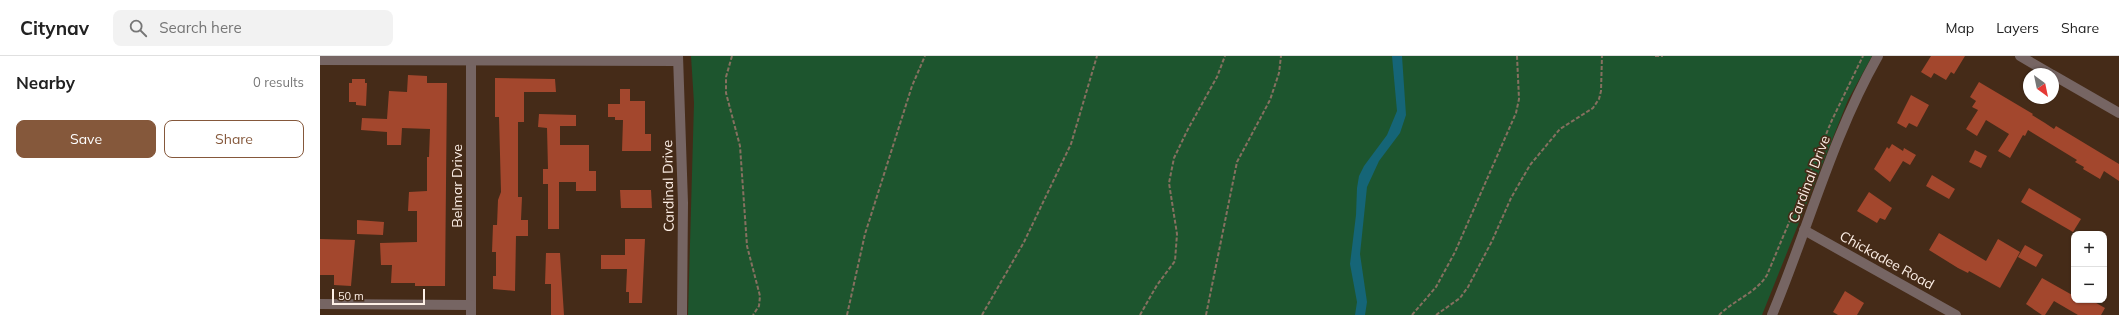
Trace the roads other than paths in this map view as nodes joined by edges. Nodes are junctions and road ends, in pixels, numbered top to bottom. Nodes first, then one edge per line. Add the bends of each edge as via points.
1 (1878, 56) edge
2 (2020, 56) edge
3 (471, 58) edge
4 (678, 58) edge
5 (320, 60) edge
6 (2040, 68) edge
7 (2059, 79) edge
8 (2119, 113) edge
9 (1804, 230) junction
10 (320, 304) edge
11 (471, 310) edge
12 (682, 315) edge
13 (1772, 315) edge
14 (1956, 315) edge

1 - 9 street, Cardinal Drive via 1830,160
2 - 6 street
3 - 4 street
3 - 5 street
3 - 11 street, Belmar Drive
4 - 12 street, Cardinal Drive via 683,203
7 - 8 street
9 - 13 street, Cardinal Drive
9 - 14 street, Chickadee Road
10 - 11 street

